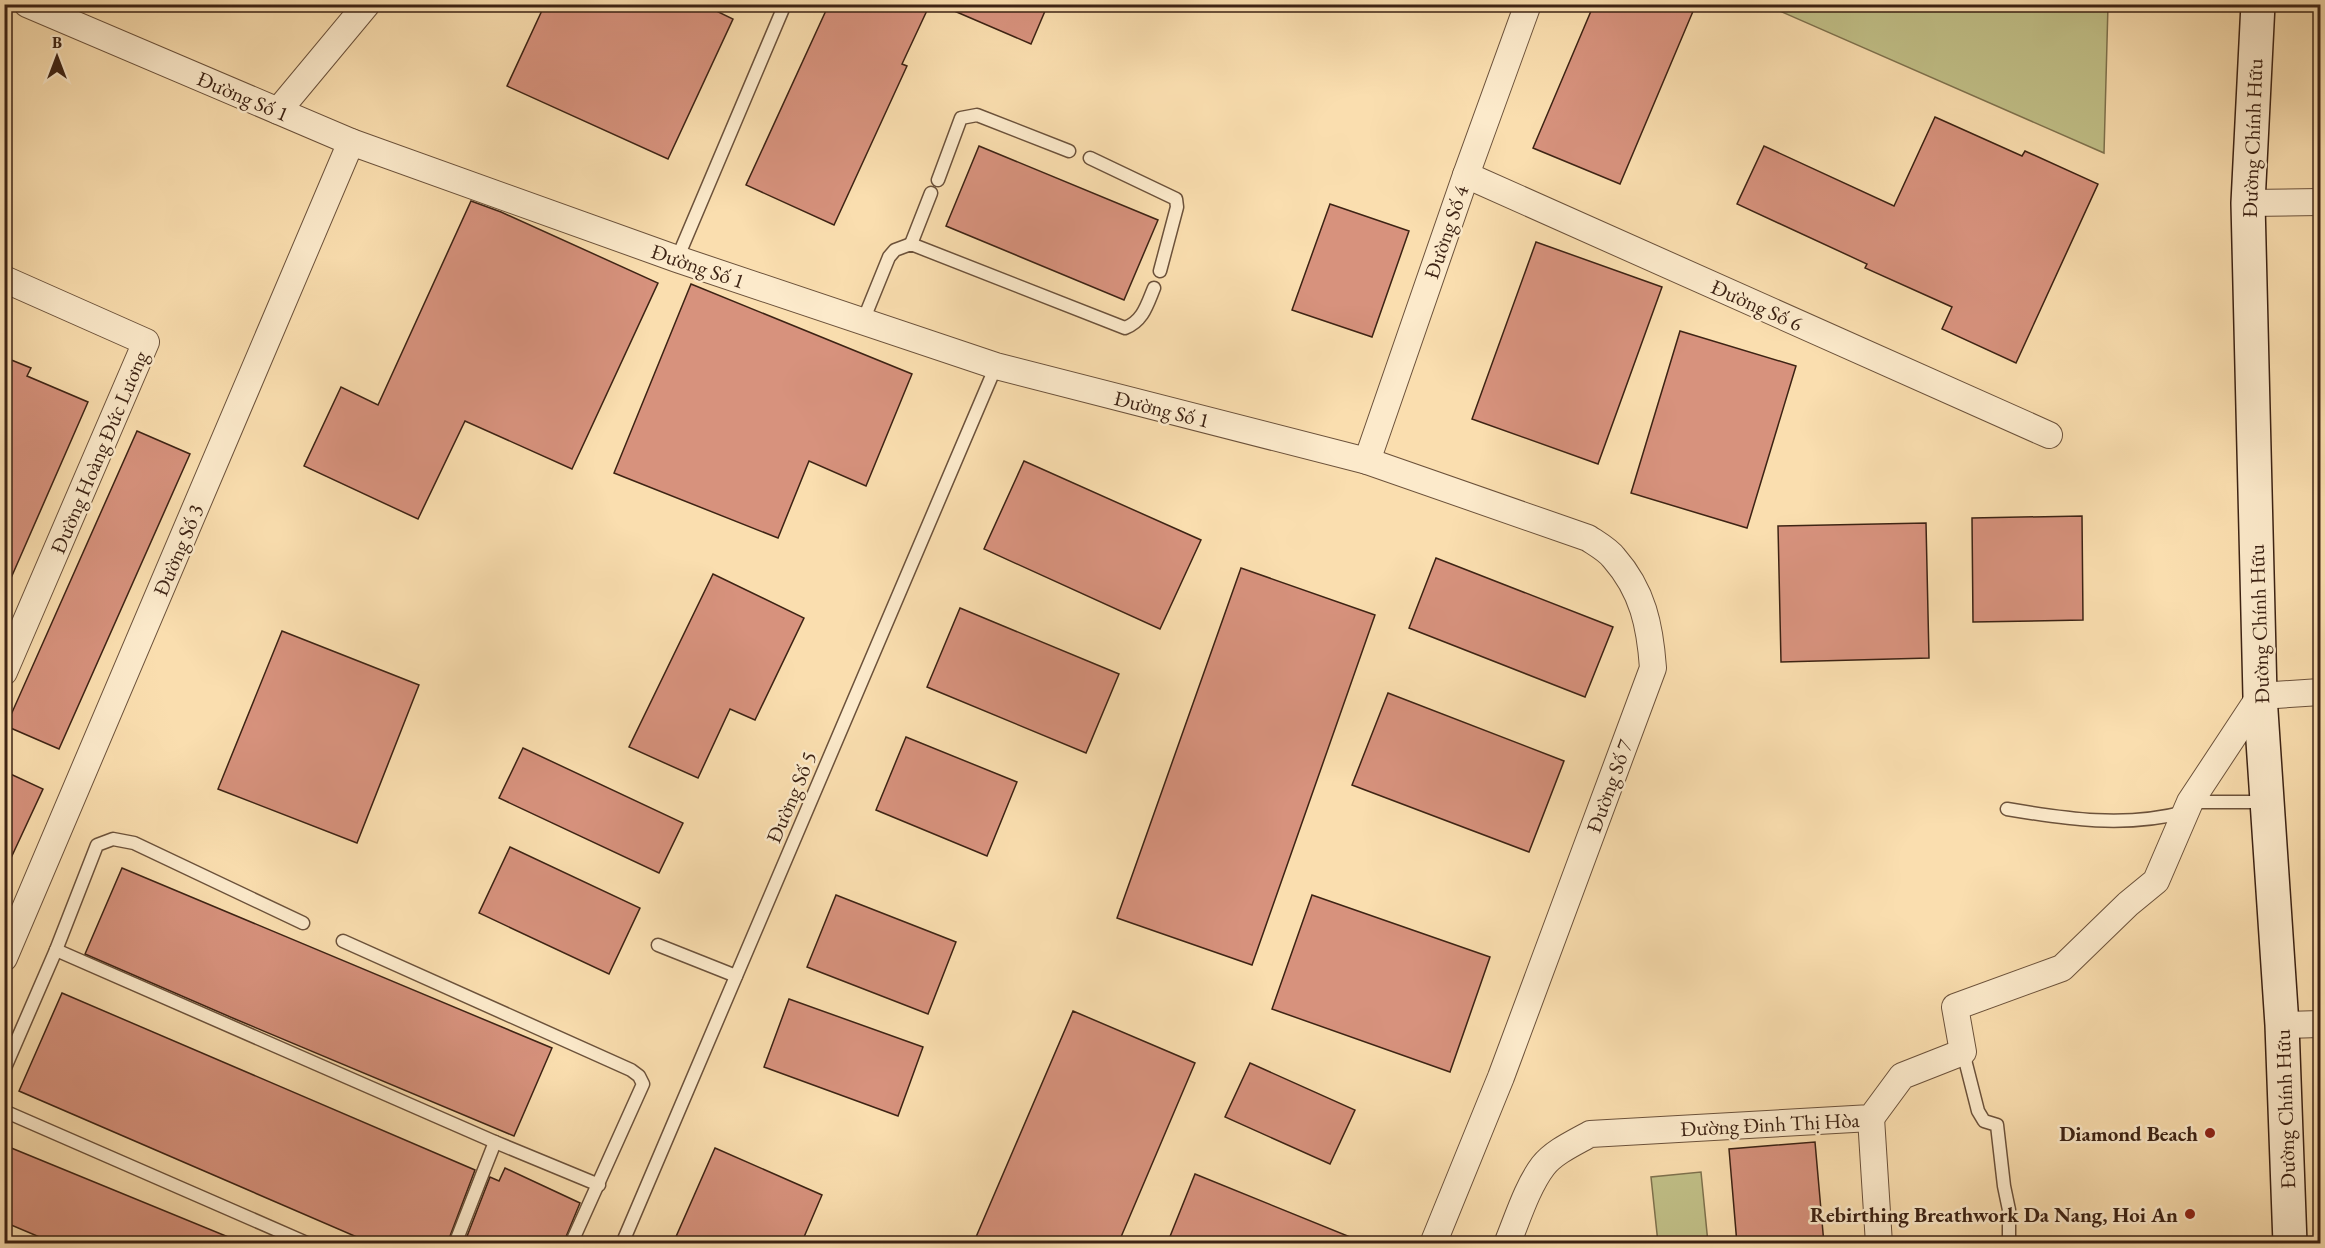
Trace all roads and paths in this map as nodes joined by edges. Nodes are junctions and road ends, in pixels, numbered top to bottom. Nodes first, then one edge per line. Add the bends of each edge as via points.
1 (27, 4) edge
2 (367, 4) edge
3 (785, 4) edge
4 (1528, 4) edge
5 (2258, 4) edge
6 (279, 111) junction
7 (351, 142) junction
8 (1069, 151) dead end
9 (1090, 158) dead end
10 (1466, 175) junction
11 (938, 180) dead end
12 (931, 193) dead end
13 (2320, 202) edge
14 (2248, 203) junction
15 (911, 244) junction
16 (677, 259) junction
17 (1160, 271) dead end
18 (4, 279) edge
19 (1154, 288) dead end
20 (863, 321) junction
21 (996, 366) junction
22 (2049, 435) dead end
23 (1378, 464) junction
24 (4, 672) edge
25 (2320, 692) edge
26 (2260, 696) junction
27 (2268, 802) junction
28 (2188, 807) junction
29 (2007, 809) dead end
30 (303, 923) dead end
31 (343, 941) dead end
32 (658, 945) dead end
33 (56, 950) junction
34 (4, 958) edge
35 (736, 976) junction
36 (2320, 1024) edge
37 (2282, 1025) junction
38 (1963, 1052) junction
39 (4, 1070) edge
40 (4, 1111) edge
41 (1870, 1118) junction
42 (495, 1142) junction
43 (599, 1185) junction
44 (309, 1244) edge
45 (455, 1244) edge
46 (571, 1244) edge
47 (622, 1244) edge
48 (1433, 1244) edge
49 (1507, 1244) edge
50 (1879, 1244) edge
51 (2009, 1244) edge
52 (2290, 1244) edge

1 - 6 street, Đường Số 1
2 - 6 street
3 - 16 lane
4 - 10 street, Đường Số 4
5 - 14 street, Đường Chính Hữu
6 - 7 street, Đường Số 1
7 - 16 street, Đường Số 1
7 - 34 street, Đường Số 3
8 - 11 lane via 968,115 961,118
9 - 17 lane via 1176,199
10 - 22 street, Đường Số 6
10 - 23 street, Đường Số 4
12 - 15 lane
13 - 14 street
14 - 26 street, Đường Chính Hữu
15 - 19 lane via 1125,328 1141,318
15 - 20 lane via 889,257
16 - 20 street, Đường Số 1
18 - 24 street, Đường Hoàng Đức Lương via 146,342
20 - 21 street, Đường Số 1
21 - 23 street, Đường Số 1
21 - 35 lane, Đường Số 5
23 - 48 street, Đường Số 7 via 1588,538 1614,558 1640,597 1651,633 1653,668 1501,1077
25 - 26 street
26 - 27 street, Đường Chính Hữu
26 - 28 street
27 - 28 lane
27 - 37 street, Đường Chính Hữu
28 - 29 lane via 2162,819 2124,822 2065,819
28 - 38 street via 2156,881 2062,968 1955,1007
30 - 33 lane via 134,843 113,839 97,845
31 - 43 lane via 639,1076 643,1084
32 - 35 lane
33 - 39 lane
33 - 42 lane
35 - 47 lane, Đường Số 5
36 - 37 street
37 - 52 street, Đường Chính Hữu
38 - 41 street, Đường Đinh Thị Hòa via 1902,1076
38 - 51 lane via 1978,1111 1984,1121 1997,1125 2009,1210
40 - 44 lane
41 - 49 street, Đường Đinh Thị Hòa via 1590,1134 1563,1149 1544,1166
41 - 50 street
42 - 43 lane
42 - 45 lane
43 - 46 lane

